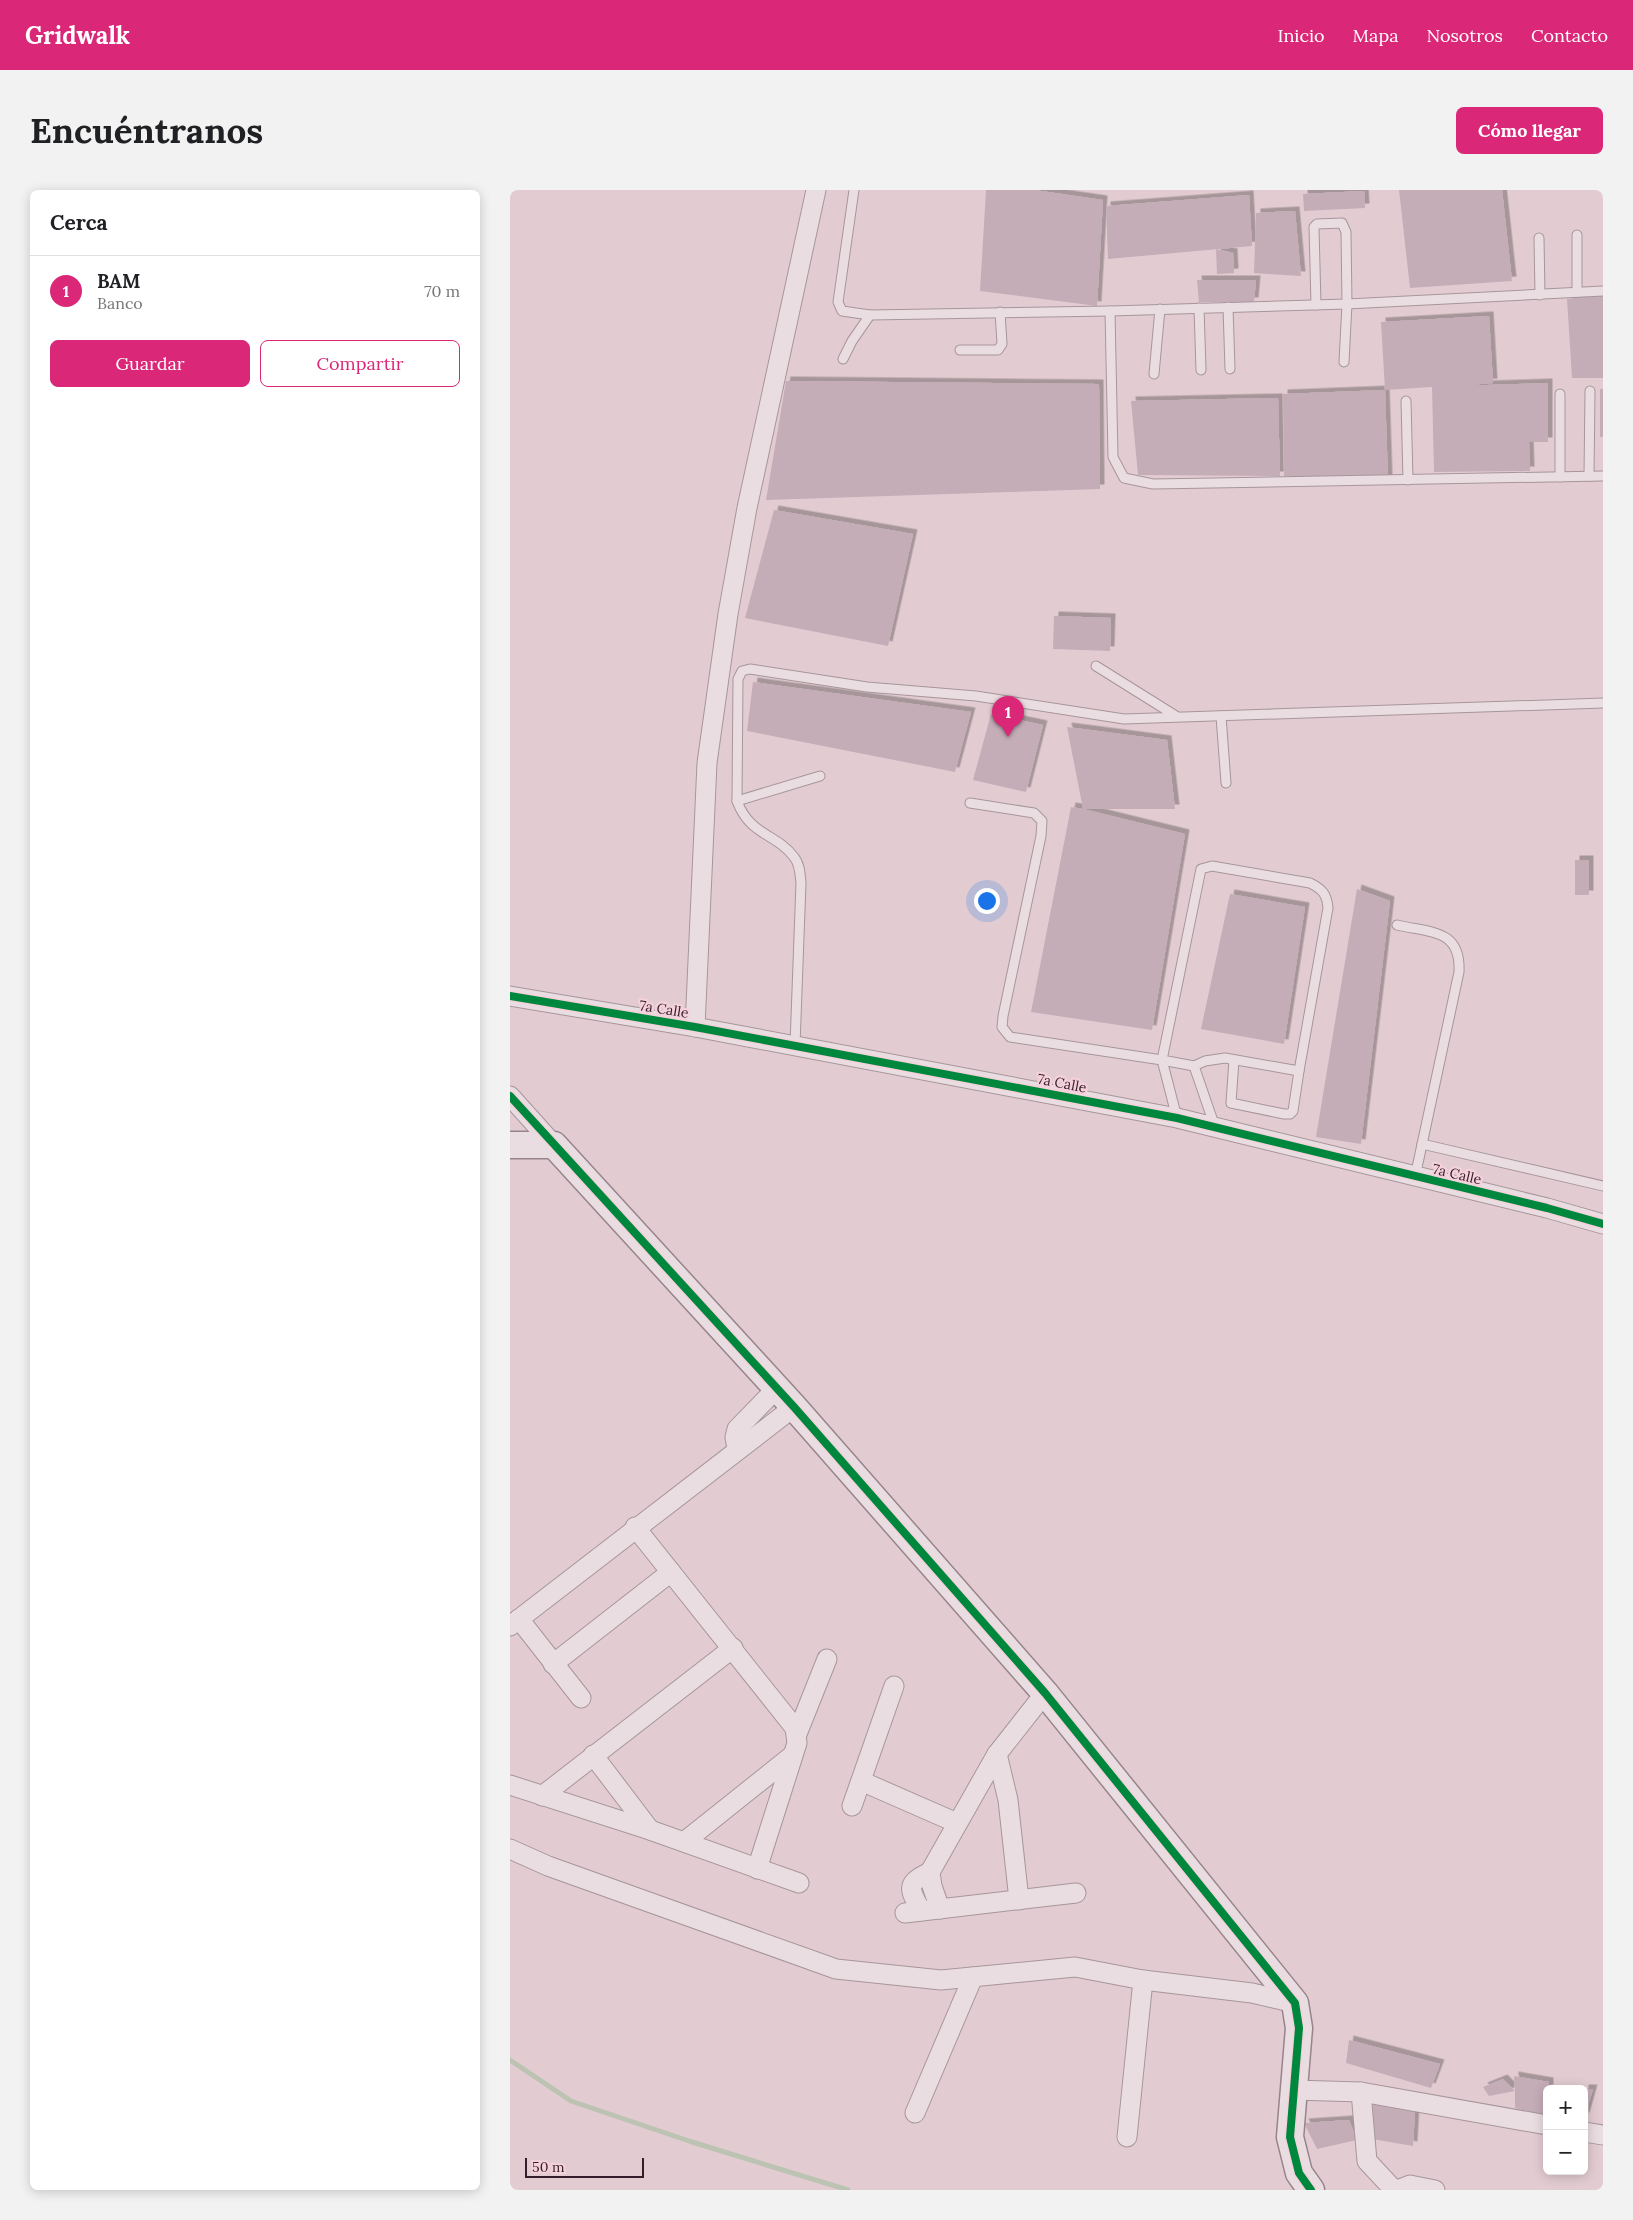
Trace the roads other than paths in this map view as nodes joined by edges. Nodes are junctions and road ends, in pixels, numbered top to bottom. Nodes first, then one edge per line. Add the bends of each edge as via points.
1 (816, 190) edge
2 (854, 190) edge
3 (1577, 235) dead end
4 (1539, 238) dead end
5 (1603, 291) edge
6 (1577, 292) junction
7 (1540, 295) junction
8 (1347, 304) junction
9 (1316, 305) junction
10 (1160, 308) junction
11 (1199, 308) junction
12 (1228, 308) junction
13 (1110, 311) junction
14 (1000, 312) junction
15 (870, 315) junction
16 (960, 350) dead end
17 (844, 359) dead end
18 (1344, 362) dead end
19 (1230, 369) dead end
20 (1201, 370) dead end
21 (1154, 374) dead end
22 (1590, 391) dead end
23 (1560, 394) dead end
24 (1406, 401) dead end
25 (1589, 476) junction
26 (1603, 476) edge
27 (1560, 477) junction
28 (1408, 480) junction
29 (1096, 666) dead end
30 (1603, 703) edge
31 (1176, 716) junction
32 (1222, 716) junction
33 (820, 776) dead end
34 (1226, 783) dead end
35 (737, 801) junction
36 (970, 803) dead end
37 (1397, 925) dead end
38 (510, 996) edge
39 (695, 1027) junction
40 (795, 1046) junction
41 (1162, 1060) junction
42 (1234, 1060) junction
43 (1194, 1066) junction
44 (1299, 1071) junction
45 (510, 1096) edge
46 (1177, 1118) junction
47 (1215, 1127) junction
48 (1422, 1144) junction
49 (510, 1145) edge
50 (554, 1145) junction
51 (1415, 1177) junction
52 (1603, 1186) edge
53 (1603, 1224) edge
54 (786, 1398) junction
55 (737, 1449) junction
56 (635, 1528) junction
57 (671, 1572) junction
58 (514, 1622) edge
59 (733, 1648) junction
60 (827, 1659) dead end
61 (553, 1664) junction
62 (894, 1686) dead end
63 (1045, 1694) junction
64 (581, 1698) dead end
65 (797, 1734) junction
66 (793, 1754) junction
67 (997, 1754) junction
68 (594, 1755) junction
69 (861, 1781) junction
70 (510, 1785) edge
71 (542, 1796) junction
72 (852, 1806) dead end
73 (957, 1824) junction
74 (650, 1830) junction
75 (684, 1842) junction
76 (510, 1849) edge
77 (757, 1869) junction
78 (930, 1872) junction
79 (799, 1884) dead end
80 (1076, 1893) dead end
81 (1019, 1900) junction
82 (940, 1909) junction
83 (974, 1977) junction
84 (1143, 1980) junction
85 (1295, 2003) junction
86 (1293, 2090) junction
87 (1361, 2092) junction
88 (915, 2113) dead end
89 (1543, 2124) edge
90 (1588, 2133) edge
91 (1603, 2135) edge
92 (1127, 2136) dead end
93 (1310, 2190) edge
94 (1396, 2190) edge
95 (1435, 2190) edge

1 - 39 street via 747,508 726,624 707,763
2 - 15 lane via 838,302 842,311
3 - 6 lane
4 - 7 lane
5 - 6 lane
6 - 7 lane
7 - 8 lane
8 - 9 lane
8 - 9 lane via 1346,232 1342,223 1317,224 1314,228
8 - 18 lane
9 - 12 lane
10 - 11 lane
10 - 13 lane
10 - 21 lane
11 - 12 lane
11 - 20 lane
12 - 19 lane
13 - 14 lane
13 - 28 lane via 1114,458 1124,478 1153,484
14 - 15 lane
14 - 16 lane via 1002,344 998,350
15 - 17 lane
22 - 25 lane
23 - 27 lane
24 - 28 lane
25 - 26 lane
25 - 27 lane
27 - 28 lane
29 - 31 lane
30 - 32 lane
31 - 32 lane
31 - 35 lane via 1124,719 976,696 867,687 750,669 742,671 738,679
32 - 34 lane
33 - 35 lane
35 - 40 lane via 741,813 751,825 795,857 799,867
36 - 41 lane via 1034,813 1042,821 1002,1027 1010,1037
37 - 48 lane via 1450,940 1457,948 1459,958 1459,972
38 - 39 street, 7a Calle
39 - 40 street, 7a Calle
40 - 46 street, 7a Calle
41 - 43 lane
41 - 44 lane via 1198,878 1201,869 1212,866 1310,883 1328,898
41 - 46 lane
42 - 43 lane via 1204,1061
42 - 44 lane
42 - 44 lane via 1231,1103 1284,1114 1293,1111
43 - 47 lane
45 - 50 street
46 - 47 street, 7a Calle
47 - 51 street, 7a Calle
48 - 51 lane
48 - 52 lane
49 - 50 street
50 - 54 street
51 - 53 street, 7a Calle
54 - 55 street
54 - 55 street via 737,1429
54 - 63 street
55 - 56 street
56 - 57 street
56 - 58 street
57 - 59 street
57 - 61 street
58 - 61 street
59 - 65 street via 793,1723
59 - 68 street
60 - 65 street
61 - 64 street
62 - 69 street
63 - 67 street
63 - 85 street
65 - 66 street
66 - 75 street
66 - 77 street
67 - 73 street
67 - 81 street via 1008,1800
68 - 71 street
68 - 74 street
69 - 72 street
69 - 73 street
70 - 71 street
71 - 74 street
73 - 78 street
74 - 75 street
75 - 77 street
76 - 83 street via 548,1866 836,1969 941,1980
77 - 79 street
78 - 82 street
78 - 82 street via 910,1886 913,1912
80 - 81 street
81 - 82 street
83 - 84 street via 1075,1967
83 - 88 street
84 - 85 street via 1252,1993
84 - 92 street
85 - 86 street via 1299,2028
86 - 87 street
86 - 93 street via 1290,2136 1299,2173
87 - 89 street
87 - 94 street via 1367,2161
90 - 91 street
94 - 95 street via 1410,2185

